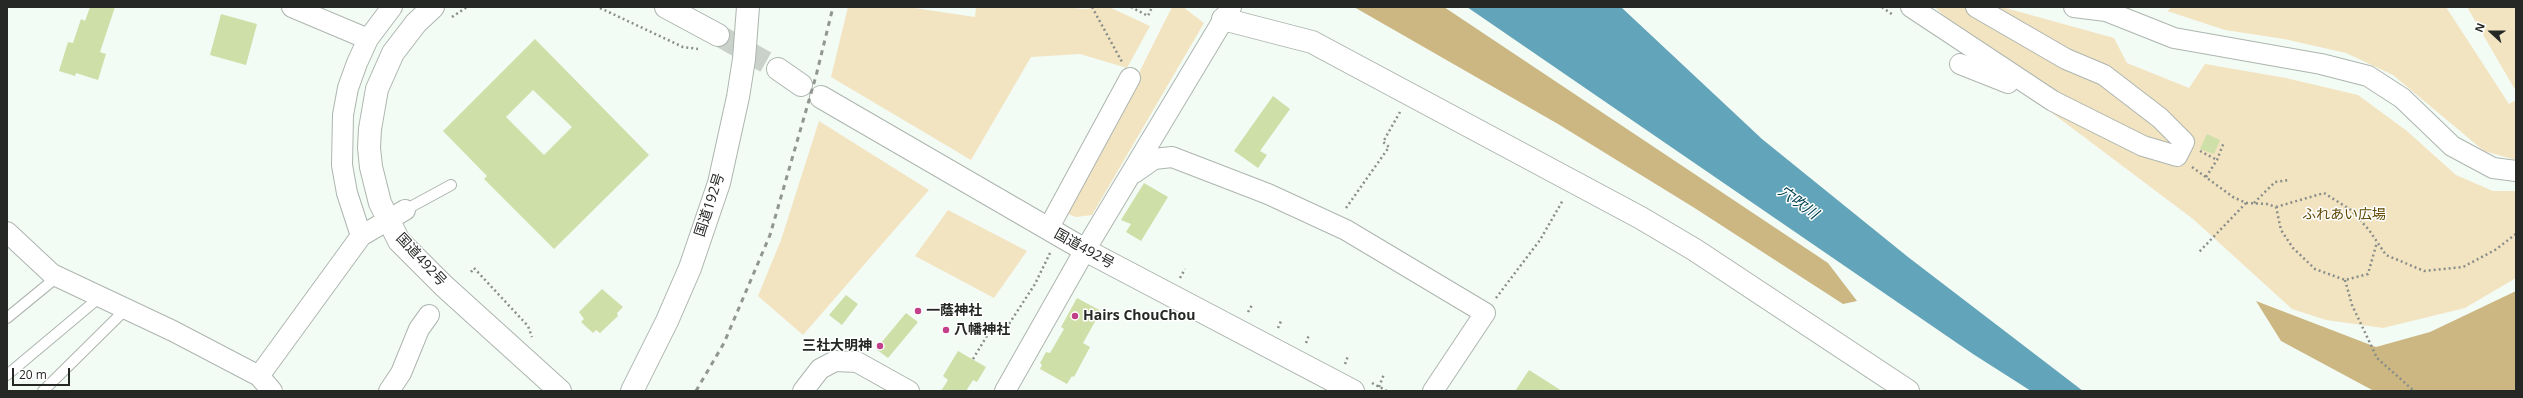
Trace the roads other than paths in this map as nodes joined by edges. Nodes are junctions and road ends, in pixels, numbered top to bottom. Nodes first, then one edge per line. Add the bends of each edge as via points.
1 (292, 7) edge
2 (392, 7) edge
3 (666, 7) edge
4 (748, 7) edge
5 (1911, 7) edge
6 (1976, 7) edge
7 (2074, 7) edge
8 (2105, 9) edge
9 (1222, 11) edge
10 (440, 14) edge
11 (718, 35) tunnel mouth
12 (368, 39) junction
13 (1960, 64) dead end
14 (778, 70) tunnel mouth
15 (1130, 78) road end
16 (801, 85) dead end
17 (821, 97) dead end
18 (2053, 100) junction
19 (2516, 171) edge
20 (1134, 173) junction
21 (451, 185) dead end
22 (396, 214) junction
23 (7, 232) edge
24 (361, 236) junction
25 (1050, 240) junction
26 (1085, 250) junction
27 (57, 277) junction
28 (100, 297) junction
29 (126, 309) junction
30 (429, 315) dead end
31 (7, 318) edge
32 (7, 375) edge
33 (259, 376) junction
34 (1904, 389) edge
35 (43, 391) edge
36 (272, 391) edge
37 (388, 391) edge
38 (560, 391) edge
39 (632, 391) edge
40 (803, 391) edge
41 (909, 391) edge
42 (1005, 391) edge
43 (1353, 391) edge
44 (1433, 391) edge

1 - 12 street
2 - 12 street
3 - 11 main road
4 - 39 main road, 国道192号 via 738,97 719,183 690,268 664,328
5 - 18 street
6 - 18 street via 2066,59 2104,75 2160,118 2184,142 2177,156 2143,146
7 - 8 street
8 - 19 street via 2174,38 2321,64 2368,76 2402,98 2452,146 2493,168
9 - 20 street
9 - 34 main road via 1312,42 1573,182 1695,250
10 - 22 main road, 国道492号 via 416,23 393,53 373,108 370,129 371,167 375,186
12 - 24 street via 348,88 341,141 347,193
13 - 18 street
14 - 16 main road
15 - 25 street
17 - 25 main road, 国道492号
20 - 26 street
20 - 44 street via 1154,159 1172,157 1268,194 1337,226 1485,314
21 - 22 lane
22 - 24 street
22 - 38 main road, 国道492号 via 399,241 444,286
23 - 27 street via 29,255
24 - 33 street
25 - 26 main road, 国道492号
26 - 42 street
26 - 43 main road, 国道492号
27 - 28 street
27 - 31 lane
28 - 29 street
28 - 32 lane
29 - 33 street
29 - 35 lane
30 - 37 street via 419,329 401,373
33 - 36 street
40 - 41 street via 820,369 835,361 857,362

